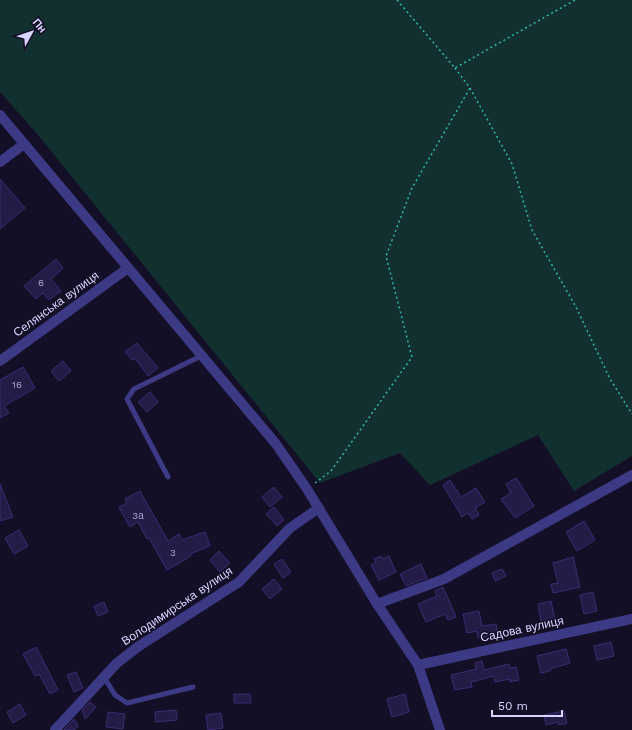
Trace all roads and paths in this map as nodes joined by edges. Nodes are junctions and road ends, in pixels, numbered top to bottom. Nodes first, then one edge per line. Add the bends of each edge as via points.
1 (397, 0) edge
2 (575, 0) edge
3 (455, 68) junction
4 (470, 88) junction
5 (0, 115) edge
6 (24, 144) junction
7 (0, 162) edge
8 (128, 268) junction
9 (201, 356) junction
10 (0, 361) edge
11 (632, 414) edge
12 (632, 475) edge
13 (168, 477) dead end
14 (307, 489) junction
15 (319, 508) junction
16 (377, 604) junction
17 (632, 618) edge
18 (418, 665) junction
19 (104, 677) junction
20 (193, 687) dead end
21 (55, 730) edge
22 (440, 730) edge

1 - 3 path
2 - 3 path
3 - 4 path
4 - 11 path via 512,164 532,230 576,307 610,379
4 - 14 path via 412,188 386,256 412,357 331,471
5 - 6 street
6 - 7 street
6 - 8 street
8 - 9 street
8 - 10 street, Селянська вулиця
9 - 13 lane via 134,389 127,399
9 - 14 street via 276,444
12 - 16 street via 444,579
14 - 15 street
15 - 16 street
15 - 19 street, Володимирська вулиця via 290,528 239,582 139,646
16 - 18 street
17 - 18 street, Садова вулиця
18 - 22 street
19 - 20 lane via 115,694 127,704
19 - 21 street, Володимирська вулиця

